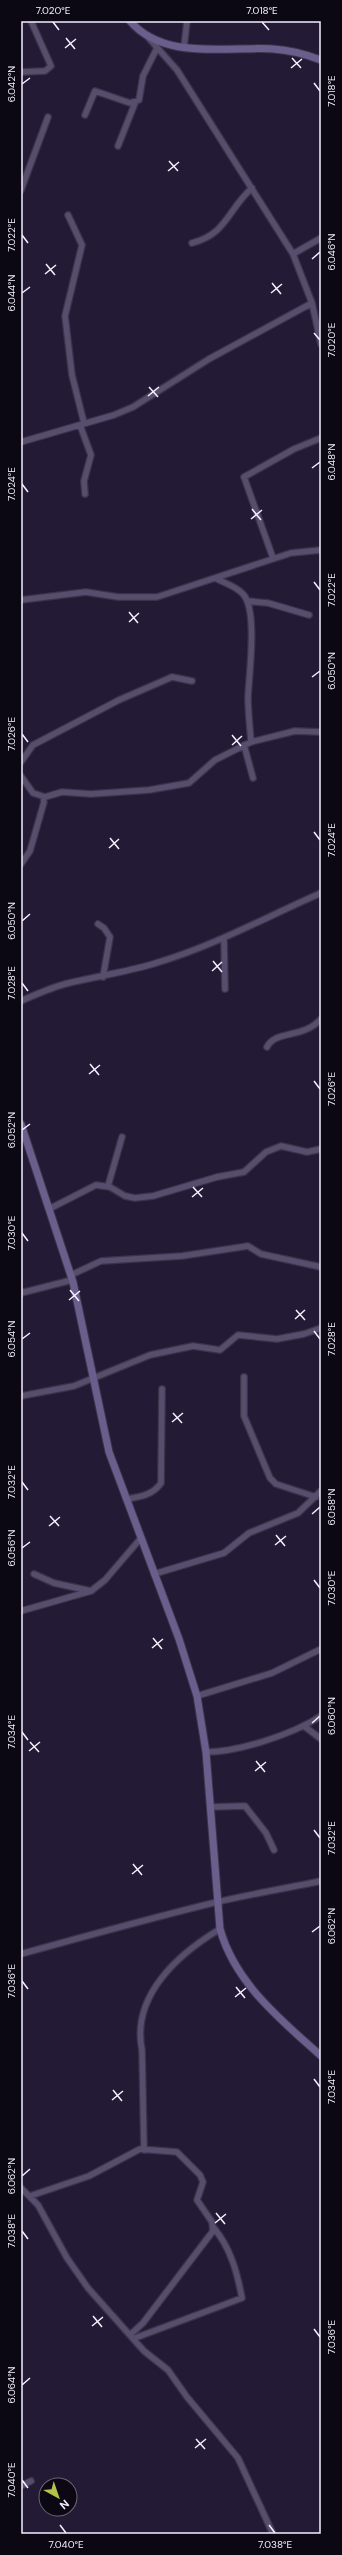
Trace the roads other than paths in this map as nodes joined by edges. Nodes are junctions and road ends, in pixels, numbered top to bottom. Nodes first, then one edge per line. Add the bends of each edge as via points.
1 (31, 21) edge
2 (130, 21) edge
3 (187, 21) edge
4 (144, 34) junction
5 (184, 47) junction
6 (157, 48) junction
7 (321, 60) edge
8 (21, 72) edge
9 (135, 103) junction
10 (85, 115) dead end
11 (48, 117) dead end
12 (118, 146) dead end
13 (252, 188) junction
14 (21, 190) edge
15 (68, 215) dead end
16 (321, 238) edge
17 (192, 243) dead end
18 (293, 254) junction
19 (312, 303) junction
20 (321, 344) edge
21 (82, 424) junction
22 (321, 438) edge
23 (21, 442) edge
24 (86, 494) dead end
25 (321, 550) edge
26 (273, 558) junction
27 (217, 578) junction
28 (21, 600) edge
29 (247, 601) junction
30 (309, 615) dead end
31 (192, 681) dead end
32 (321, 732) edge
33 (251, 742) junction
34 (244, 745) junction
35 (21, 762) edge
36 (21, 776) edge
37 (253, 778) dead end
38 (43, 797) junction
39 (21, 864) edge
40 (321, 893) edge
41 (98, 924) dead end
42 (224, 939) junction
43 (103, 976) junction
44 (225, 989) dead end
45 (21, 1001) edge
46 (321, 1019) edge
47 (267, 1047) dead end
48 (21, 1124) edge
49 (122, 1137) dead end
50 (321, 1149) edge
51 (108, 1186) junction
52 (49, 1210) junction
53 (321, 1267) edge
54 (71, 1277) junction
55 (21, 1293) edge
56 (321, 1328) edge
57 (244, 1377) dead end
58 (93, 1378) junction
59 (162, 1390) dead end
60 (21, 1396) edge
61 (321, 1491) edge
62 (316, 1497) junction
63 (126, 1499) junction
64 (141, 1538) junction
65 (34, 1574) dead end
66 (154, 1574) junction
67 (91, 1591) junction
68 (21, 1611) edge
69 (321, 1649) edge
70 (197, 1696) junction
71 (321, 1716) edge
72 (304, 1726) junction
73 (321, 1739) edge
74 (206, 1752) junction
75 (210, 1807) junction
76 (274, 1850) dead end
77 (321, 1881) edge
78 (217, 1902) junction
79 (220, 1928) junction
80 (21, 1954) edge
81 (321, 2056) edge
82 (144, 2150) junction
83 (21, 2188) edge
84 (30, 2196) junction
85 (214, 2228) junction
86 (133, 2336) junction
87 (31, 2481) dead end
88 (21, 2486) edge
89 (273, 2534) edge

1 - 8 street via 51,66 46,71
2 - 4 main road
3 - 5 street
4 - 5 main road via 162,42
4 - 6 street
5 - 7 main road via 274,49 300,52
6 - 9 street via 143,76 140,96
6 - 13 street via 177,70
9 - 10 street via 95,91
9 - 12 street
11 - 14 street
13 - 17 street via 220,229 213,235
13 - 18 street
15 - 21 street via 82,245 65,316 72,375
16 - 18 street
18 - 19 street
19 - 20 street
19 - 21 street via 209,359 133,407
21 - 23 street
21 - 24 street via 91,455 84,481
22 - 26 street via 294,449 244,477
25 - 26 street
26 - 27 street
27 - 28 street via 157,597 118,597 86,592
27 - 29 street via 238,590
29 - 30 street via 268,603
29 - 33 street via 251,629 248,705
31 - 35 street via 172,676 119,700 33,745
32 - 33 street via 294,731
33 - 34 street
34 - 37 street
34 - 38 street via 215,760 184,784 112,792 62,792
36 - 38 street via 33,793
38 - 39 street via 34,841
40 - 42 street via 257,921
41 - 43 street via 110,937
42 - 43 street via 156,963
42 - 44 street
43 - 45 street via 70,982
46 - 47 street via 302,1032 275,1037
48 - 52 main road
49 - 51 street
50 - 51 street via 307,1152 281,1146 266,1152 244,1172 217,1177 153,1196 130,1197
51 - 52 street via 96,1186 86,1190
52 - 54 main road
53 - 54 street via 261,1254 248,1246 182,1256 101,1261
54 - 55 street
54 - 58 main road
56 - 58 street via 277,1339 238,1335 220,1350 193,1346 150,1355
57 - 62 street via 244,1416 270,1478 276,1484
58 - 60 street via 74,1386
58 - 63 main road via 109,1452
59 - 63 street via 162,1483 153,1492
61 - 62 street
62 - 66 street via 298,1513 249,1533 224,1553
63 - 64 main road
64 - 66 main road
64 - 67 street via 105,1580
65 - 67 street
66 - 70 main road via 190,1670
67 - 68 street
69 - 70 street via 272,1672
70 - 74 main road
71 - 72 street
72 - 73 street
72 - 74 street via 240,1749
74 - 75 main road
75 - 76 street via 245,1806 266,1833
75 - 78 main road
77 - 78 street
78 - 79 main road
78 - 80 street via 138,1924 81,1936
79 - 81 main road via 230,1958 252,1989
79 - 82 street via 195,1944 174,1963 142,2010 139,2036 142,2050
82 - 84 street via 136,2150 89,2176
82 - 85 street via 177,2152 200,2175 203,2182 197,2200
83 - 84 street
84 - 86 street via 88,2288
85 - 86 street
85 - 86 street via 227,2246 242,2298
86 - 89 street via 144,2351 168,2370 195,2408 238,2458
87 - 88 street

